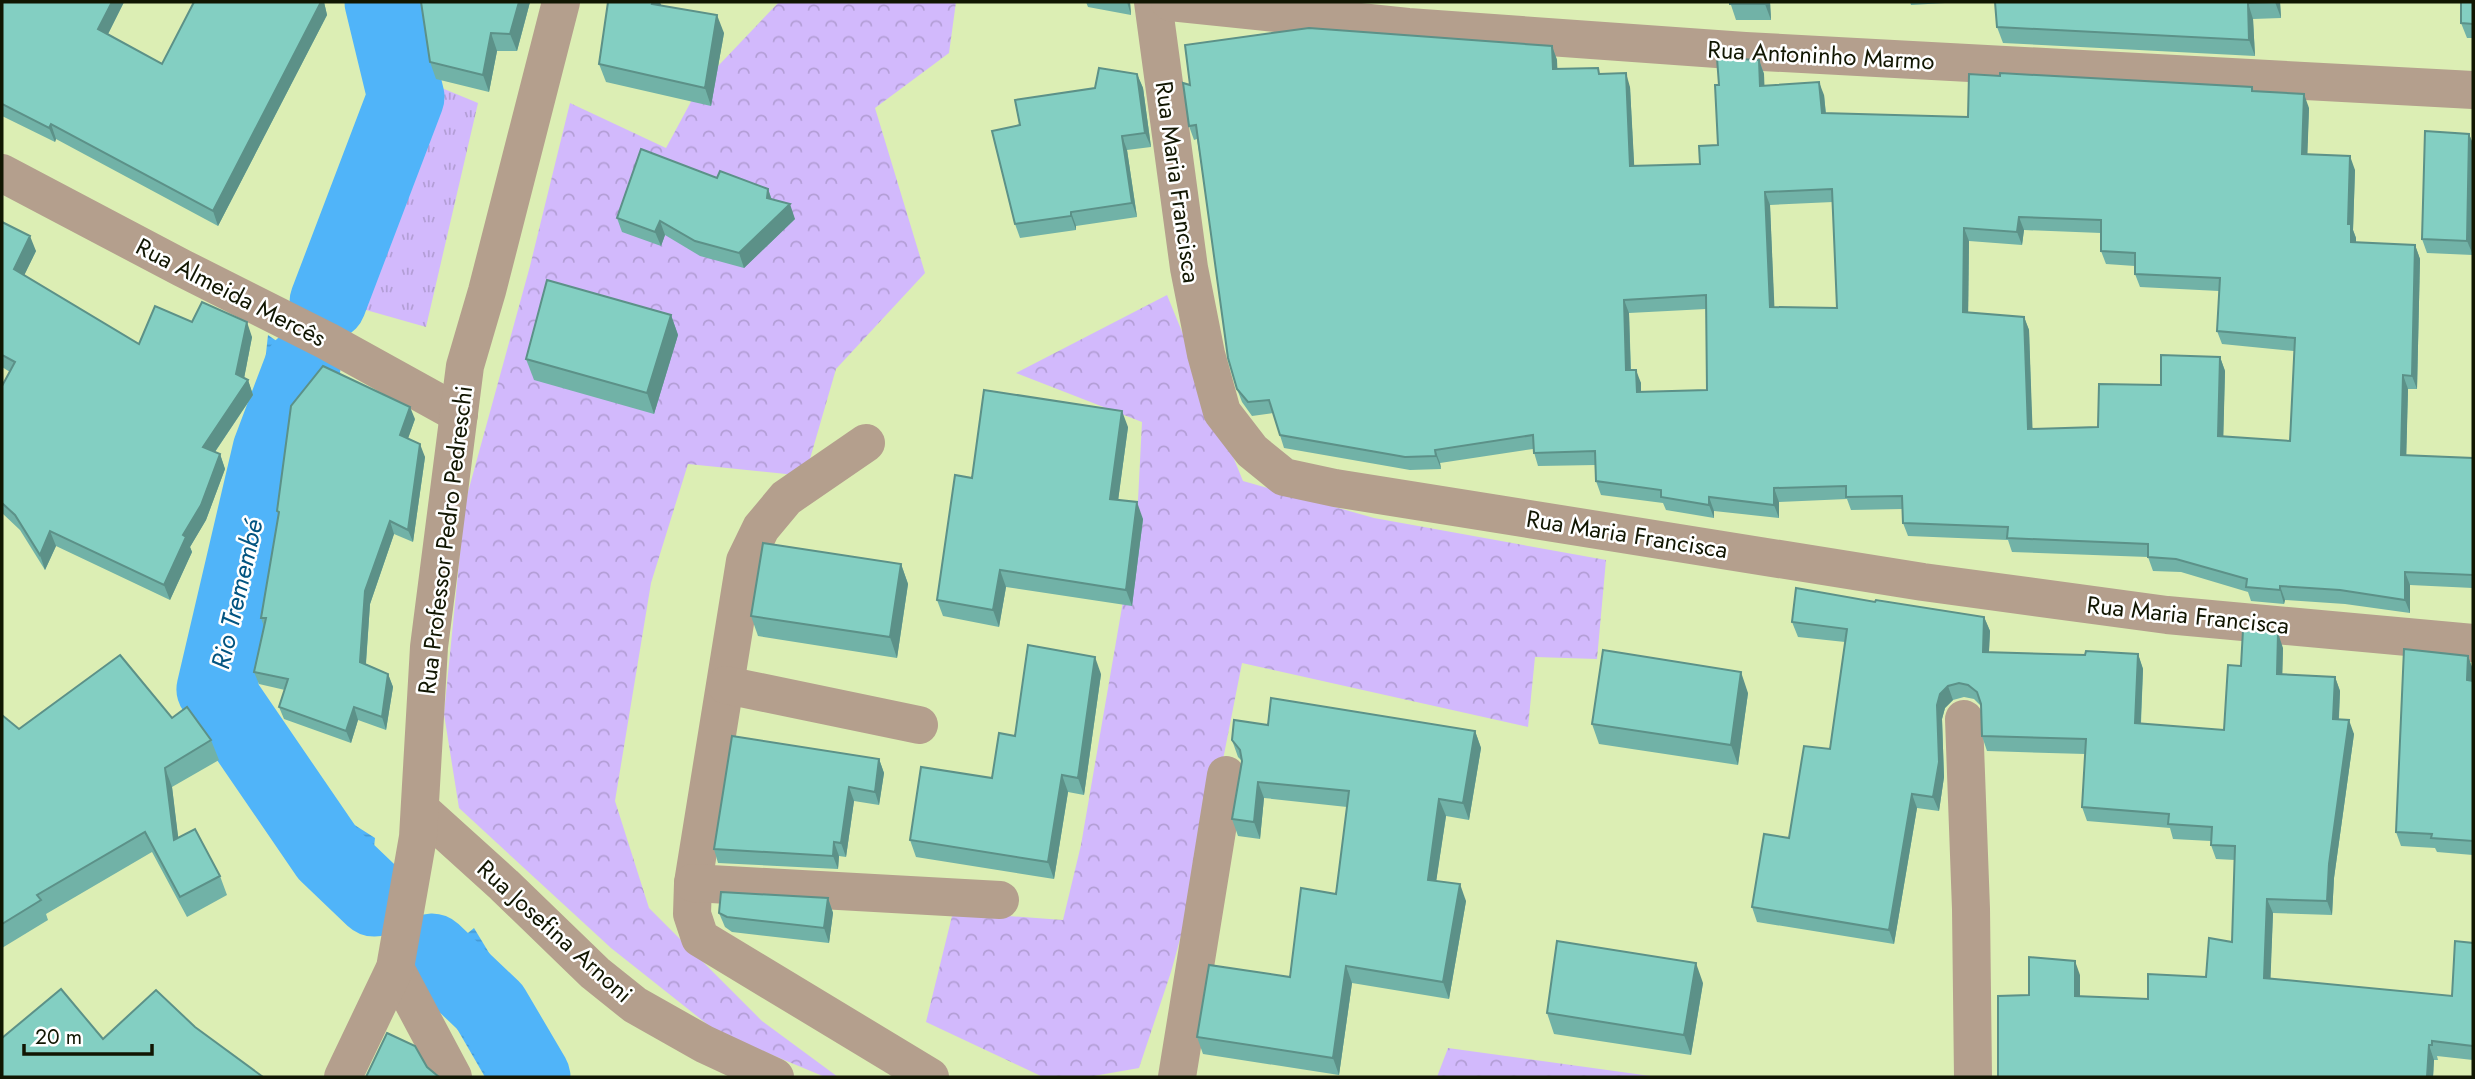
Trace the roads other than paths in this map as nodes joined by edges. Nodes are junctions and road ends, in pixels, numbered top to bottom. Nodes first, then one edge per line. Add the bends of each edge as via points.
1 (561, 2) edge
2 (1153, 2) edge
3 (1170, 2) edge
4 (2473, 90) edge
5 (2, 173) edge
6 (458, 414) junction
7 (866, 443) dead end
8 (2473, 643) edge
9 (726, 685) junction
10 (1965, 719) dead end
11 (919, 725) dead end
12 (1226, 775) dead end
13 (420, 809) junction
14 (693, 883) junction
15 (1000, 900) dead end
16 (395, 968) junction
17 (343, 1077) edge
18 (453, 1077) edge
19 (775, 1077) edge
20 (930, 1077) edge
21 (1177, 1077) edge
22 (1973, 1077) edge

1 - 6 street, Rua Professor Pedro Pedreschi via 465,366
2 - 8 street, Rua Maria Francisca via 1189,268 1206,354 1222,412 1252,451 1284,477 1923,582 2167,615
3 - 4 street, Rua Antoninho Marmo via 1408,27 1745,51
5 - 6 street, Rua Almeida Mercês
6 - 13 street, Rua Professor Pedro Pedreschi via 429,647
7 - 9 street via 786,498 761,528 745,561
9 - 11 street
9 - 14 street
10 - 22 street
12 - 21 street
13 - 16 street, Rua Professor Pedro Pedreschi
13 - 19 street, Rua Josefina Arnoni via 595,974 635,1005
14 - 15 street
14 - 20 street via 692,914 700,938
16 - 17 street, Rua Professor Pedro Pedreschi
16 - 18 street

